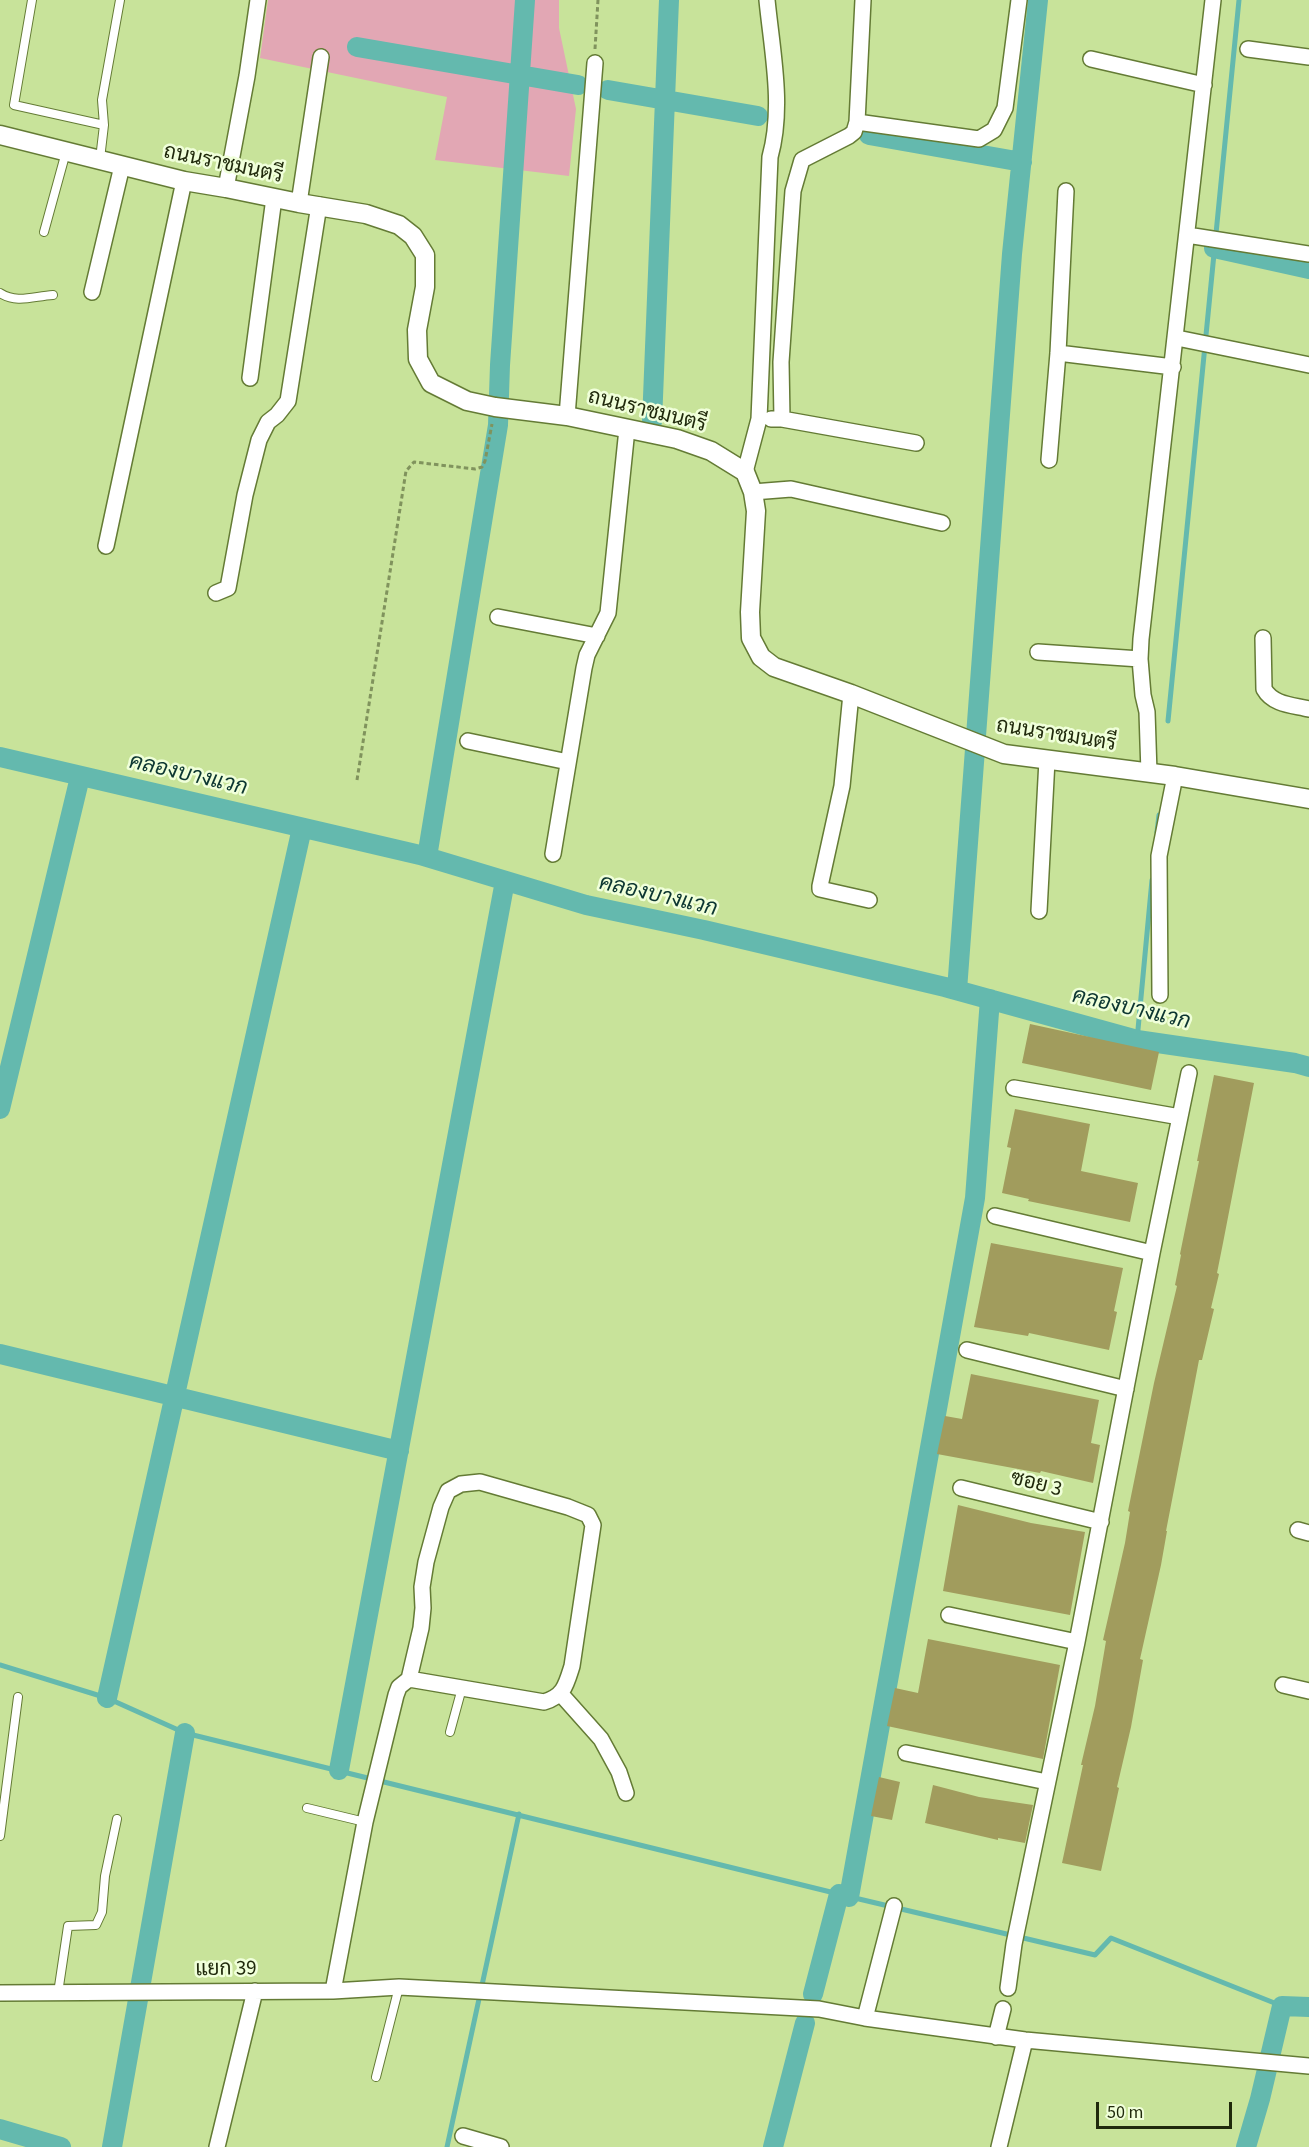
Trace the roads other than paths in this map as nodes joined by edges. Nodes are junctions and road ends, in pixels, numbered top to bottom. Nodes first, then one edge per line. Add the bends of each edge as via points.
1 (32, 0) edge
2 (120, 0) edge
3 (258, 0) edge
4 (767, 0) edge
5 (863, 0) edge
6 (1019, 0) edge
7 (1214, 0) edge
8 (1248, 49) dead end
9 (321, 57) dead end
10 (1309, 57) edge
11 (1090, 59) dead end
12 (594, 63) road end
13 (1204, 85) junction
14 (857, 122) junction
15 (104, 125) junction
16 (0, 135) edge
17 (66, 152) junction
18 (100, 160) junction
19 (122, 166) junction
20 (184, 182) junction
21 (226, 188) junction
22 (769, 188) junction
23 (793, 191) junction
24 (1066, 191) dead end
25 (274, 198) junction
26 (299, 203) junction
27 (319, 205) junction
28 (44, 232) dead end
29 (1192, 236) junction
30 (1309, 254) edge
31 (92, 292) dead end
32 (0, 293) edge
33 (53, 295) dead end
34 (1182, 339) junction
35 (1058, 353) junction
36 (1309, 365) edge
37 (1173, 367) junction
38 (250, 378) dead end
39 (567, 416) junction
40 (759, 419) junction
41 (782, 419) junction
42 (627, 429) junction
43 (916, 443) dead end
44 (1049, 460) dead end
45 (745, 472) junction
46 (753, 492) junction
47 (942, 523) dead end
48 (105, 546) dead end
49 (216, 593) dead end
50 (498, 617) dead end
51 (597, 636) junction
52 (1263, 638) dead end
53 (1038, 652) dead end
54 (1140, 659) junction
55 (851, 694) junction
56 (1309, 709) edge
57 (468, 741) dead end
58 (1047, 759) junction
59 (568, 762) junction
60 (1149, 772) junction
61 (1175, 776) junction
62 (1309, 799) edge
63 (553, 854) dead end
64 (869, 900) dead end
65 (1039, 911) dead end
66 (1160, 995) dead end
67 (1189, 1073) dead end
68 (1014, 1088) dead end
69 (1179, 1117) junction
70 (995, 1216) dead end
71 (1152, 1253) junction
72 (967, 1350) dead end
73 (1126, 1389) junction
74 (961, 1488) dead end
75 (1101, 1522) junction
76 (949, 1615) dead end
77 (1077, 1642) junction
78 (409, 1679) junction
79 (1283, 1685) dead end
80 (462, 1688) junction
81 (1309, 1691) edge
82 (560, 1693) junction
83 (18, 1697) dead end
84 (450, 1732) dead end
85 (906, 1753) dead end
86 (1047, 1782) junction
87 (626, 1793) dead end
88 (307, 1808) dead end
89 (117, 1819) dead end
90 (365, 1822) junction
91 (0, 1836) edge
92 (894, 1906) dead end
93 (399, 1987) junction
94 (1008, 1988) dead end
95 (333, 1990) junction
96 (255, 1991) junction
97 (0, 1993) edge
98 (58, 1993) junction
99 (1003, 2009) dead end
100 (865, 2018) junction
101 (996, 2037) junction
102 (1025, 2040) junction
103 (1309, 2066) edge
104 (376, 2077) dead end
105 (463, 2136) dead end
106 (217, 2147) edge
107 (501, 2147) edge
108 (999, 2147) edge

1 - 15 lane via 14,105
2 - 15 lane via 102,100
3 - 21 street
4 - 22 street via 777,99
5 - 14 street
6 - 14 street via 1005,108 994,130 979,140
7 - 13 street
8 - 10 street
9 - 26 street
11 - 13 street
12 - 39 street
13 - 29 street
14 - 23 street via 849,136 802,160
15 - 18 lane
16 - 17 street, ถนนราชมนตรี
17 - 18 street, ถนนราชมนตรี
17 - 28 lane
18 - 19 street, ถนนราชมนตรี
19 - 20 street, ถนนราชมนตรี
19 - 31 street
20 - 21 street, ถนนราชมนตรี
20 - 48 street
21 - 25 street, ถนนราชมนตรี
22 - 23 street
22 - 40 street
23 - 41 street via 781,362
24 - 35 street
25 - 26 street, ถนนราชมนตรี
25 - 38 street
26 - 27 street, ถนนราชมนตรี
27 - 39 street, ถนนราชมนตรี via 399,225 413,236 425,255 418,359 431,383 466,401
27 - 49 street via 288,401 268,422 259,440 228,588
29 - 30 street
29 - 34 street
32 - 33 lane via 22,301
34 - 36 street
34 - 37 street
35 - 37 street
35 - 44 street
37 - 54 street
39 - 42 street, ถนนราชมนตรี
40 - 41 street
40 - 45 street
41 - 43 street
42 - 45 street, ถนนราชมนตรี via 711,451
42 - 51 street via 608,614
45 - 46 street, ถนนราชมนตรี
46 - 47 street via 791,489
46 - 55 street, ถนนราชมนตรี via 756,511 751,638 761,657 774,667
50 - 51 street
51 - 59 street via 584,668
52 - 56 street via 1264,689 1268,696
53 - 54 street
54 - 60 street
55 - 58 street, ถนนราชมนตรี via 985,748
55 - 64 street via 842,786 820,889
57 - 59 street
58 - 60 street, ถนนราชมนตรี
58 - 65 street
59 - 63 street
60 - 61 street, ถนนราชมนตรี
61 - 62 street, ถนนราชมนตรี
61 - 66 street via 1159,856
67 - 69 street
68 - 69 street
69 - 71 street
70 - 71 street
71 - 73 street
72 - 73 street
73 - 75 street
74 - 75 street, ซอย 3
75 - 77 street
76 - 77 street
77 - 86 street
78 - 80 street
78 - 82 street via 421,1628 426,1562 441,1507 454,1486 480,1482 568,1507 588,1515 593,1525 572,1666
78 - 90 street via 396,1695
79 - 81 street
80 - 82 street via 544,1702
80 - 84 lane
82 - 87 street via 601,1739
83 - 91 lane
85 - 86 street
86 - 94 street
88 - 90 lane
89 - 98 lane via 100,1918 96,1925 68,1926
90 - 95 street
92 - 100 street
93 - 95 street, แยก 39
93 - 100 street, แยก 39 via 799,2008
93 - 104 lane
95 - 96 street, แยก 39
96 - 98 street, แยก 39
96 - 106 street
97 - 98 street, แยก 39
99 - 101 street
100 - 101 street, แยก 39
101 - 102 street, แยก 39
102 - 103 street, แยก 39
102 - 108 street
105 - 107 street

